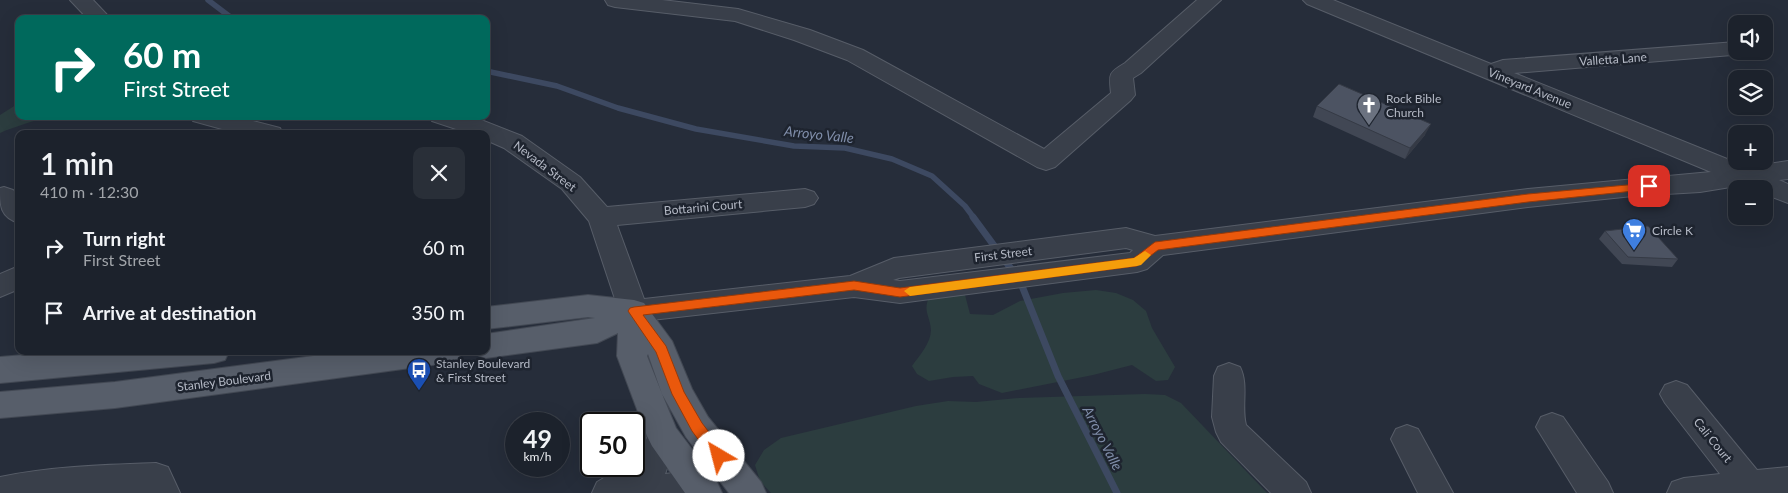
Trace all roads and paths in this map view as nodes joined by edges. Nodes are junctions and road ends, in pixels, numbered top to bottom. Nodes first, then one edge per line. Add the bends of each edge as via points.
1 (81, 0) edge
2 (765, 0) edge
3 (1210, 0) edge
4 (1314, 0) edge
5 (614, 1) edge
6 (96, 15) edge
7 (738, 15) junction
8 (1728, 50) edge
9 (1491, 72) junction
10 (221, 120) edge
11 (456, 120) edge
12 (265, 129) edge
13 (484, 130) edge
14 (490, 132) edge
15 (1788, 170) edge
16 (1745, 176) junction
17 (1788, 194) edge
18 (805, 198) dead end
19 (602, 217) junction
20 (15, 278) edge
21 (0, 286) edge
22 (634, 311) junction
23 (490, 318) edge
24 (490, 345) edge
25 (169, 355) edge
26 (417, 355) edge
27 (0, 370) edge
28 (1229, 376) dead end
29 (1676, 394) dead end
30 (0, 405) edge
31 (1552, 427) dead end
32 (663, 436) junction
33 (1407, 439) dead end
34 (1788, 482) edge
35 (1750, 486) junction
36 (701, 489) edge
37 (0, 492) edge
38 (163, 493) edge
39 (609, 493) edge
40 (654, 493) edge
41 (749, 493) edge
42 (1294, 493) edge
43 (1436, 493) edge
44 (1596, 493) edge
45 (1684, 493) edge

1 - 6 street
2 - 7 street
3 - 7 street via 1121,75 1123,95 1046,161 855,55
4 - 9 street, Vineyard Avenue
5 - 7 street
8 - 9 street, Valletta Lane via 1503,67
9 - 16 street, Vineyard Avenue
10 - 12 street
11 - 13 street, Nevada Street
14 - 19 street, Nevada Street via 513,142 571,184
15 - 16 street, First Street
16 - 17 street, Vineyard Avenue
16 - 22 street, First Street via 1528,198 854,286
18 - 19 street, Bottarini Court
19 - 22 street, Nevada Street
20 - 21 street
22 - 23 main road via 588,306
22 - 24 main road via 597,331
22 - 32 main road via 632,356
22 - 41 main road via 661,350 678,394 697,427
25 - 27 main road
26 - 30 main road, Stanley Boulevard via 115,395
28 - 42 street via 1228,417 1232,432
29 - 35 street, Cali Court
31 - 44 street
32 - 36 main road
32 - 39 street via 651,468
33 - 43 street
34 - 35 street
35 - 45 street
36 - 40 street via 667,488
37 - 38 street via 60,483 156,478

